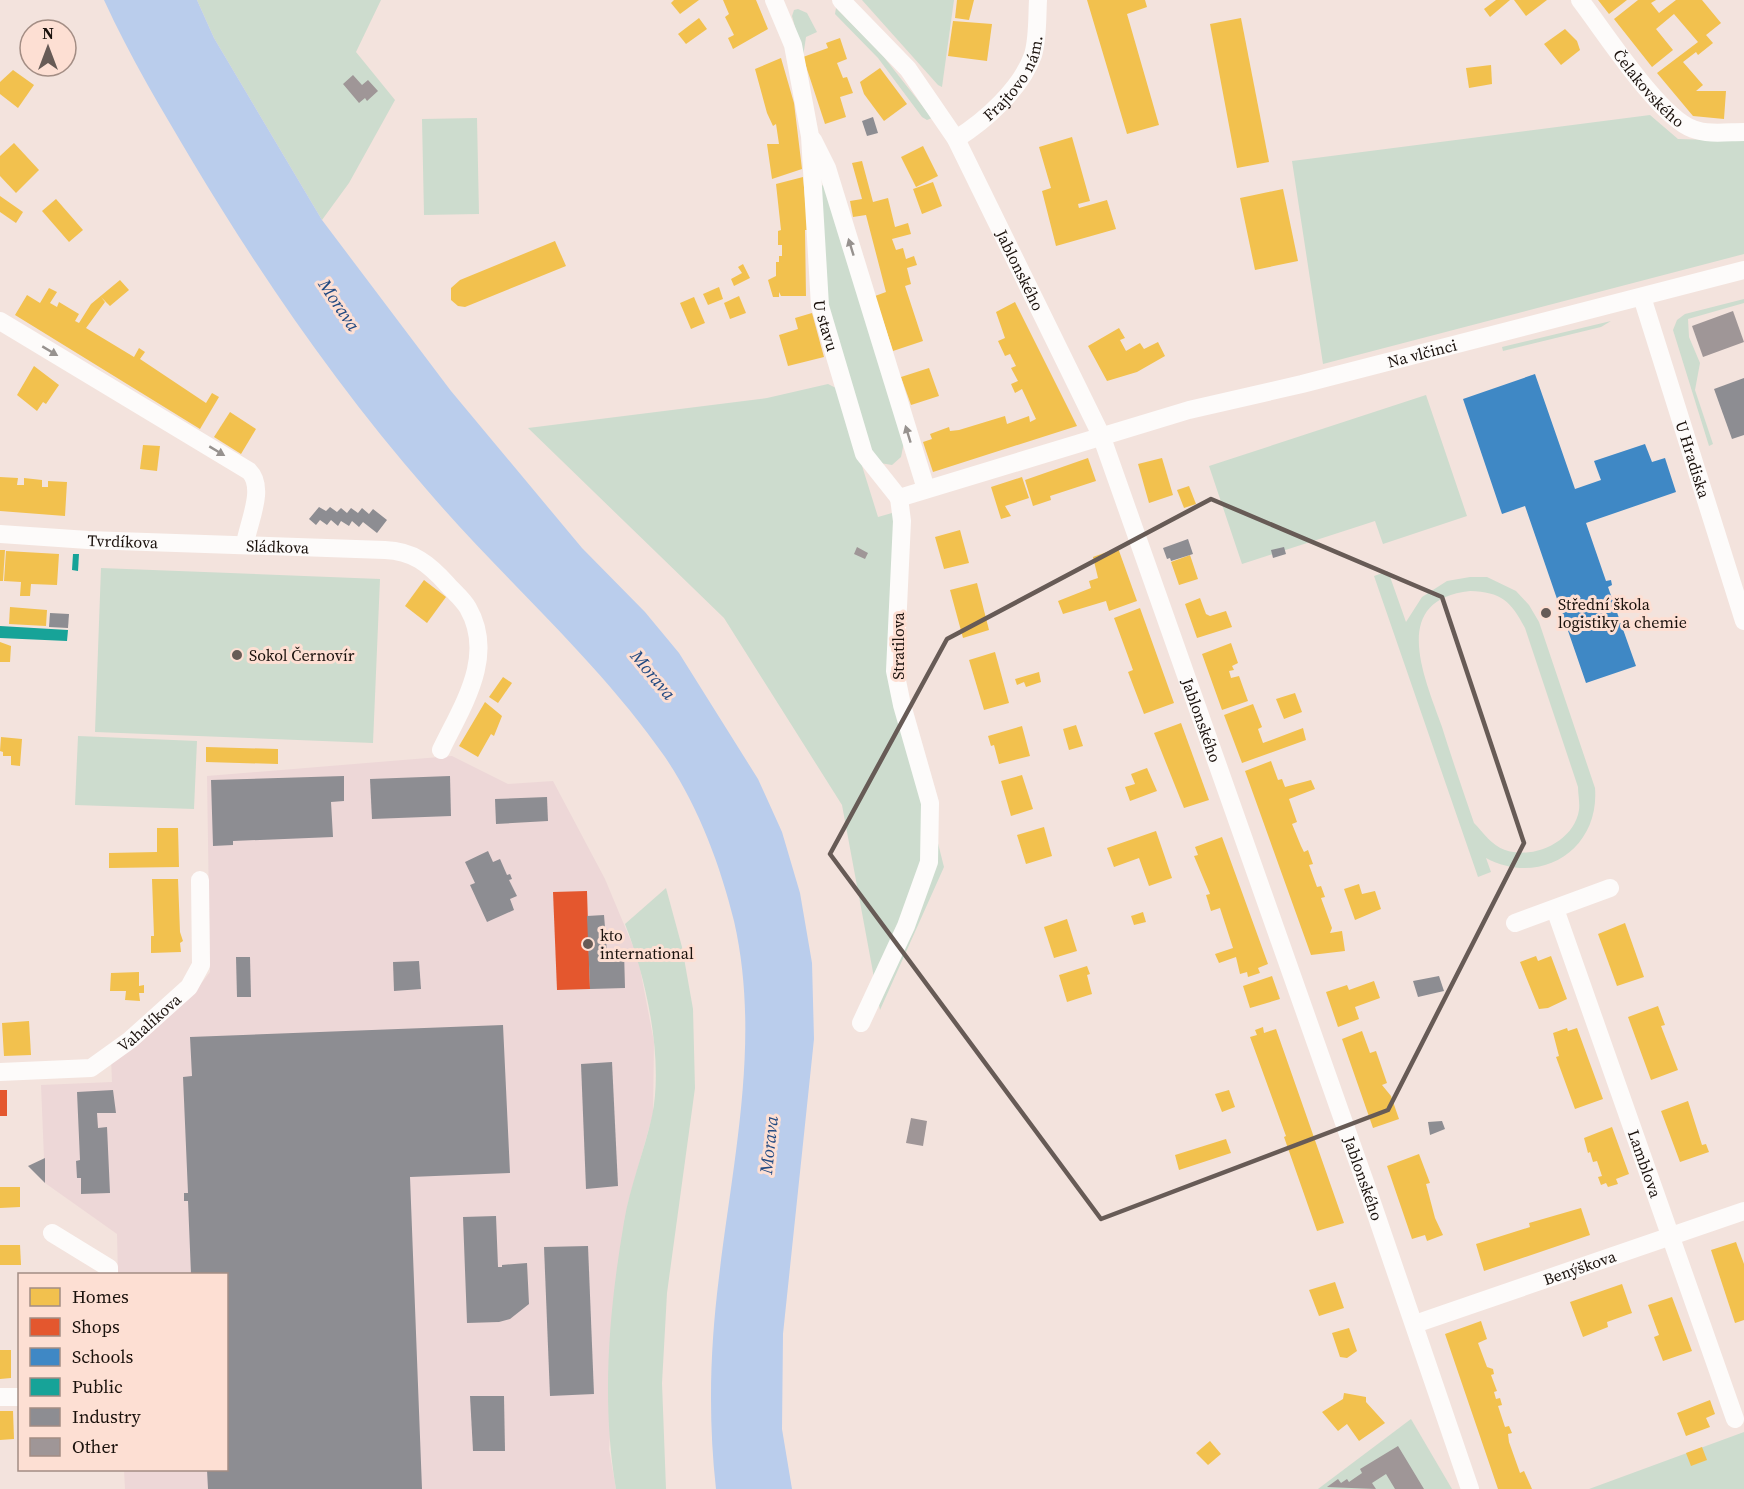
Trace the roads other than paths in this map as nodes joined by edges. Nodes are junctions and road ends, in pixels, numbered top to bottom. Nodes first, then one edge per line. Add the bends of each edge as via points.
1 (774, 0) edge
2 (841, 0) edge
3 (1038, 0) edge
4 (1580, 0) edge
5 (1744, 132) edge
6 (810, 136) junction
7 (956, 139) junction
8 (1744, 270) edge
9 (1642, 297) junction
10 (0, 321) edge
11 (1101, 435) junction
12 (926, 489) junction
13 (899, 498) junction
14 (0, 534) edge
15 (245, 544) junction
16 (1744, 621) edge
17 (441, 750) dead end
18 (200, 880) dead end
19 (1610, 888) dead end
20 (1555, 909) junction
21 (1515, 923) dead end
22 (861, 1023) dead end
23 (0, 1072) edge
24 (1744, 1211) edge
25 (52, 1233) dead end
26 (1671, 1237) junction
27 (109, 1273) edge
28 (1414, 1324) junction
29 (0, 1397) edge
30 (18, 1397) edge
31 (1735, 1419) dead end
32 (1470, 1489) edge

1 - 6 street, U stavu via 797,63
2 - 7 street, Jablonského via 908,69
3 - 7 street, Frajtovo nám. via 1034,53 1027,68 977,125
4 - 5 street, Čelakovského via 1676,119 1700,131
12 -> 6 street, U stavu via 827,168
6 - 13 street, U stavu via 820,306 864,454
7 - 11 street, Jablonského
8 - 9 street, Na vlčinci
9 - 11 street, Na vlčinci
9 - 16 street, U Hradiska
10 -> 15 street, Sládkova via 255,476 256,492
11 - 12 street
11 - 28 street, Jablonského
12 - 13 street
13 - 22 street, Stratilova via 902,521 895,671 930,803 928,862 906,926
14 - 15 street, Tvrdíkova
15 - 17 street, Sládkova via 402,550 435,571 468,607 479,650 472,687
18 - 23 street, Vahalíkova via 202,955 198,974 189,987 130,1040 91,1068
19 - 20 street
20 - 21 street
20 - 26 street, Lamblova
24 - 26 street, Benýškova
25 - 27 street via 109,1268
26 - 28 street, Benýškova
26 - 31 street, Lamblova
28 - 32 street, Jablonského
29 - 30 street

